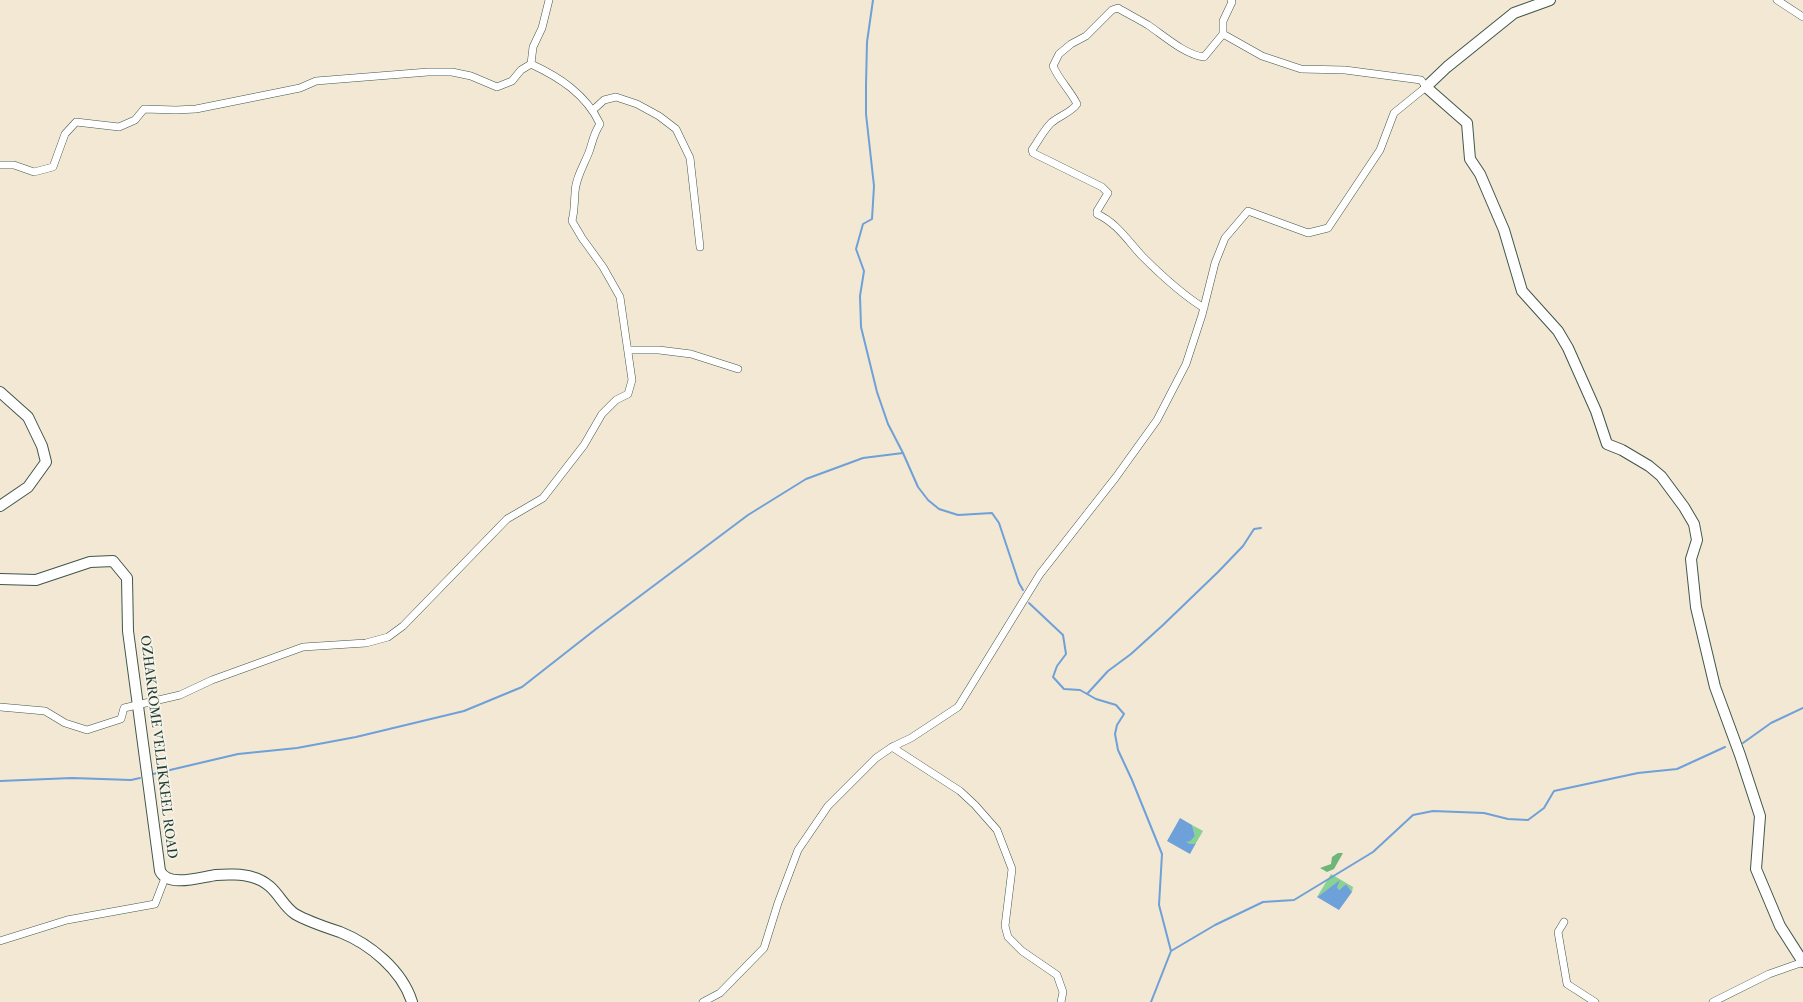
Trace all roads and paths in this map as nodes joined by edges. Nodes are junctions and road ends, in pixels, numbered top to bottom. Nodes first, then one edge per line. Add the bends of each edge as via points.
1 (549, 0) edge
2 (1231, 0) edge
3 (1550, 0) edge
4 (1777, 0) edge
5 (1803, 17) edge
6 (1223, 34) junction
7 (530, 64) junction
8 (1426, 87) junction
9 (593, 110) junction
10 (0, 164) edge
11 (700, 247) dead end
12 (1204, 308) junction
13 (628, 350) junction
14 (738, 369) dead end
15 (0, 392) edge
16 (0, 506) edge
17 (0, 579) edge
18 (138, 705) junction
19 (0, 707) edge
20 (892, 747) junction
21 (165, 878) junction
22 (1564, 922) dead end
23 (0, 941) edge
24 (1803, 962) edge
25 (412, 1002) edge
26 (703, 1002) edge
27 (1061, 1002) edge
28 (1595, 1002) edge
29 (1713, 1002) edge

1 - 7 street
2 - 6 street via 1223,21
3 - 8 main road via 1514,13
4 - 5 street
6 - 8 street via 1262,56 1301,69 1381,74 1421,80
6 - 12 street via 1204,57 1198,56 1118,8 1112,10 1086,36 1060,54 1053,66 1077,104 1074,109 1062,114 1050,125 1032,150 1033,153 1102,187 1108,193 1097,214 1120,230 1142,256 1185,296
7 - 9 street via 554,75 584,98
7 - 10 street via 512,81 497,87 471,76 452,72 428,72 316,81 294,89 196,109 144,109 135,120 120,127 76,122 65,134 53,167 34,172 14,165
8 - 12 street via 1394,113 1380,150 1328,228 1308,232 1248,211 1225,238 1215,263
8 - 24 main road via 1467,123 1470,159 1480,174 1504,230 1522,291 1558,331 1568,348 1596,411 1607,444 1622,450 1655,471 1684,507 1694,524 1697,540 1691,559 1696,607 1714,687 1760,816 1756,869 1780,926
9 - 11 street via 604,100 616,97 659,116 676,129 690,158
9 - 13 street via 600,124 593,134 577,179 574,192 576,207 572,221 620,297
12 - 20 street via 1186,364 1156,420 1116,478 1040,574 958,707 911,738
13 - 14 street via 691,354
13 - 18 street via 632,380 628,394 616,400 602,414 584,445 543,498 507,519 403,626 388,637 366,643 303,647 212,680 180,695
15 - 16 main road via 28,417 42,446 46,462 28,487
17 - 18 main road, OZHAKROME VELLIKKEEL ROAD via 36,580 90,562 113,561 127,578 128,631
18 - 19 street via 124,708 121,719 87,730 65,723 45,711
18 - 21 main road, OZHAKROME VELLIKKEEL ROAD via 160,871
20 - 26 street via 876,758 828,806 798,850 764,948 720,993
20 - 27 street via 960,791 997,830 1012,869 1005,926 1008,937 1022,951 1057,975 1063,992
21 - 23 street via 155,904 67,920
21 - 25 main road, OZHAKROME VELLIKKEEL ROAD via 183,880 218,875 252,877 262,882 272,888 295,914 365,945 401,979
22 - 28 street via 1558,932 1567,984
24 - 29 street via 1769,974

